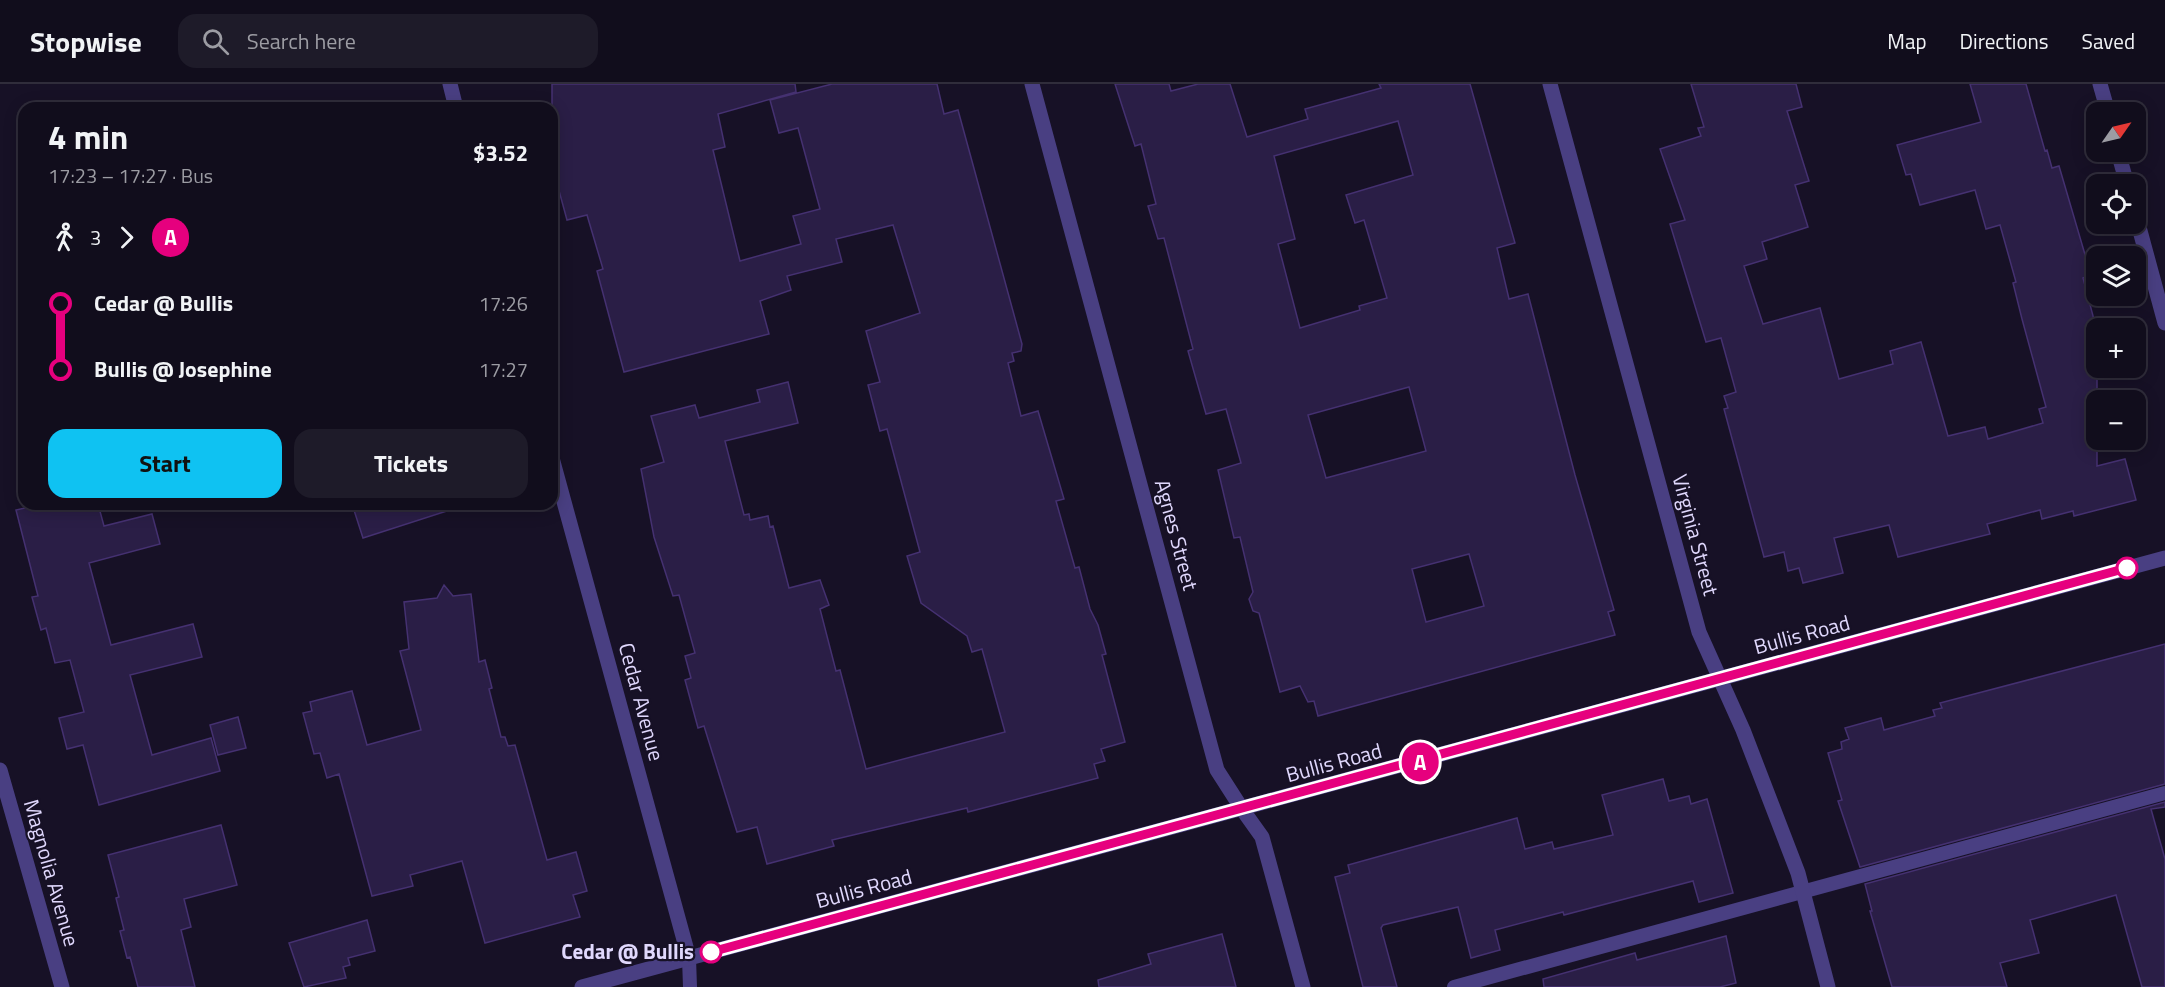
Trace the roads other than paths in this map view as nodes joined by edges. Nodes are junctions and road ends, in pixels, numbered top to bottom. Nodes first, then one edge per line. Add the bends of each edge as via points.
1 (450, 84) edge
2 (1032, 84) edge
3 (1550, 84) edge
4 (2100, 84) edge
5 (454, 102) edge
6 (2105, 102) edge
7 (2141, 234) edge
8 (2165, 323) edge
9 (558, 480) edge
10 (2165, 558) edge
11 (1720, 679) junction
12 (0, 770) edge
13 (2165, 793) edge
14 (1242, 809) junction
15 (1803, 892) junction
16 (689, 958) junction
17 (62, 987) edge
18 (582, 987) edge
19 (690, 987) edge
20 (1303, 987) edge
21 (1454, 987) edge
22 (1828, 987) edge

1 - 5 street
2 - 14 street, Agnes Street via 1217,770
3 - 11 street, Virginia Street via 1699,632
4 - 6 street
7 - 8 street
9 - 16 street, Cedar Avenue
10 - 11 street, Bullis Road
11 - 14 street, Bullis Road
11 - 15 street, Virginia Street
12 - 17 street, Magnolia Avenue
13 - 15 lane
14 - 16 street, Bullis Road
14 - 20 street, Agnes Street via 1262,837
15 - 21 lane
15 - 22 street, Virginia Street
16 - 18 street, Bullis Road
16 - 19 lane

